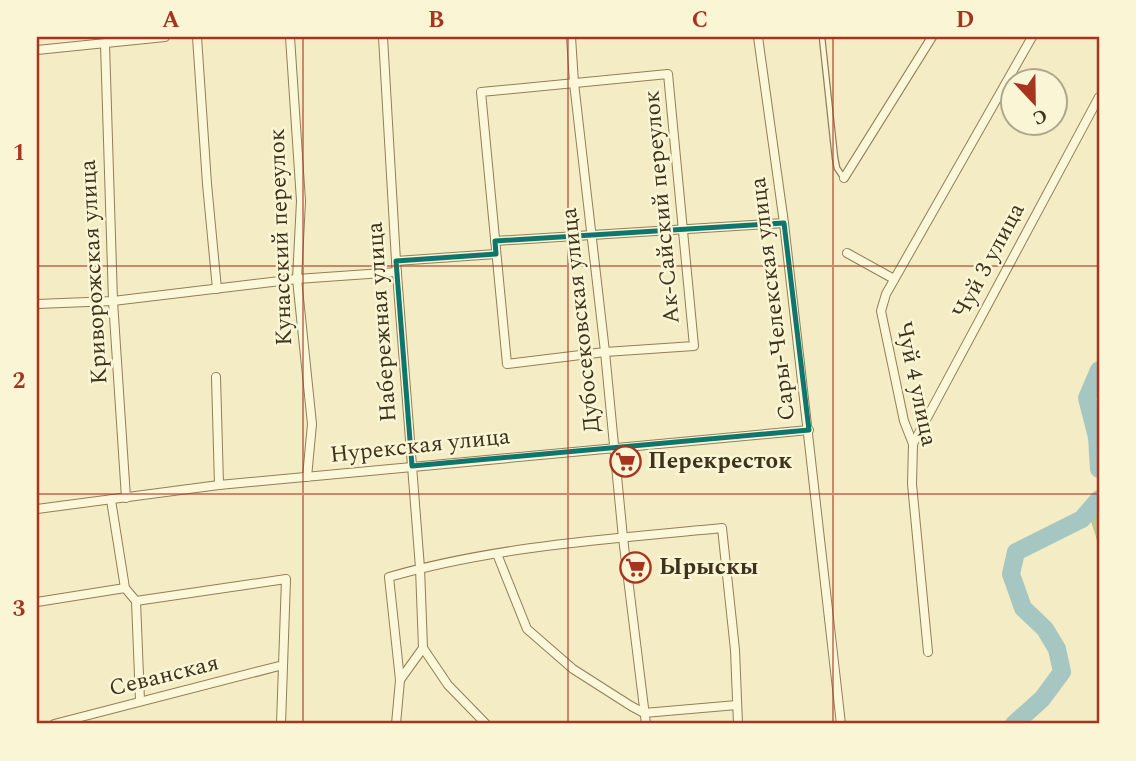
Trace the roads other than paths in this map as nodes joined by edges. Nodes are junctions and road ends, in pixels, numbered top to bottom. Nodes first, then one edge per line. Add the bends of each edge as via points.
1 (165, 37) edge
2 (197, 37) edge
3 (290, 37) edge
4 (383, 37) edge
5 (572, 37) edge
6 (758, 37) edge
7 (822, 37) edge
8 (932, 37) edge
9 (1032, 37) edge
10 (83, 41) edge
11 (105, 44) junction
12 (37, 50) edge
13 (574, 83) junction
14 (1099, 97) edge
15 (844, 178) joint
16 (784, 223) junction
17 (683, 230) junction
18 (591, 235) junction
19 (495, 241) junction
20 (847, 253) dead end
21 (496, 254) junction
22 (396, 261) junction
23 (397, 272) junction
24 (297, 279) junction
25 (894, 279) junction
26 (217, 289) junction
27 (113, 301) junction
28 (37, 303) edge
29 (605, 352) junction
30 (216, 377) dead end
31 (808, 430) junction
32 (913, 444) junction
33 (615, 447) junction
34 (412, 466) junction
35 (307, 477) junction
36 (219, 485) junction
37 (126, 498) junction
38 (111, 500) junction
39 (37, 509) edge
40 (623, 538) junction
41 (497, 554) junction
42 (420, 568) junction
43 (125, 588) junction
44 (136, 601) junction
45 (37, 602) edge
46 (423, 648) junction
47 (928, 652) dead end
48 (283, 665) junction
49 (400, 680) junction
50 (140, 701) junction
51 (737, 705) junction
52 (645, 713) junction
53 (54, 724) edge
54 (281, 724) edge
55 (396, 724) edge
56 (486, 724) edge
57 (646, 724) edge
58 (738, 724) edge
59 (841, 724) edge

1 - 11 street
2 - 26 street
3 - 24 street, Кунасский переулок via 301,201
4 - 22 street, Набережная улица
5 - 13 street, Дубосековская улица
6 - 16 street, Сары-Челекская улица
7 - 15 lane via 835,158
8 - 15 street
9 - 25 street, Чуй 4 улица
10 - 11 street
10 - 12 street
11 - 27 street, Криворожская улица
13 - 17 street, Ак-Сайский переулок via 668,74
13 - 18 street, Дубосековская улица
13 - 19 street, Ак-Сайский переулок via 481,92
14 - 32 street, Чуй 3 улица
16 - 17 street
16 - 31 street, Сары-Челекская улица
17 - 18 street
17 - 29 street, Ак-Сайский переулок via 694,346
18 - 19 street
18 - 29 street, Дубосековская улица
19 - 21 street, Ак-Сайский переулок
20 - 25 street
21 - 22 street
21 - 29 street, Ак-Сайский переулок via 507,364
22 - 23 street, Набережная улица
23 - 24 street
23 - 34 street, Набережная улица
24 - 26 street
24 - 35 street, Кунасский переулок via 312,424
25 - 32 street, Чуй 4 улица via 881,311
26 - 27 street
27 - 28 street
27 - 37 street, Криворожская улица
29 - 33 street, Дубосековская улица
30 - 36 street
31 - 33 street, Нурекская улица
31 - 59 street, Сары-Челекская улица
32 - 47 street, Чуй 4 улица via 912,484
33 - 34 street, Нурекская улица
33 - 40 street, Дубосековская улица
34 - 35 street, Нурекская улица
34 - 42 street, Набережная улица
35 - 36 street, Нурекская улица
36 - 37 street, Нурекская улица
37 - 38 street, Нурекская улица
38 - 39 street, Нурекская улица
38 - 43 street
40 - 41 street
40 - 51 street via 722,528
40 - 52 street, Дубосековская улица
41 - 42 street
41 - 52 street via 527,629 573,669
42 - 46 street, Набережная улица
42 - 49 street via 389,577
43 - 44 street
43 - 45 street
44 - 48 street via 286,579
44 - 50 street
46 - 49 street
46 - 56 street via 448,685
48 - 50 street, Севанская
48 - 54 street
49 - 55 street
50 - 53 street, Севанская
51 - 52 street
51 - 58 street
52 - 57 street, Дубосековская улица

